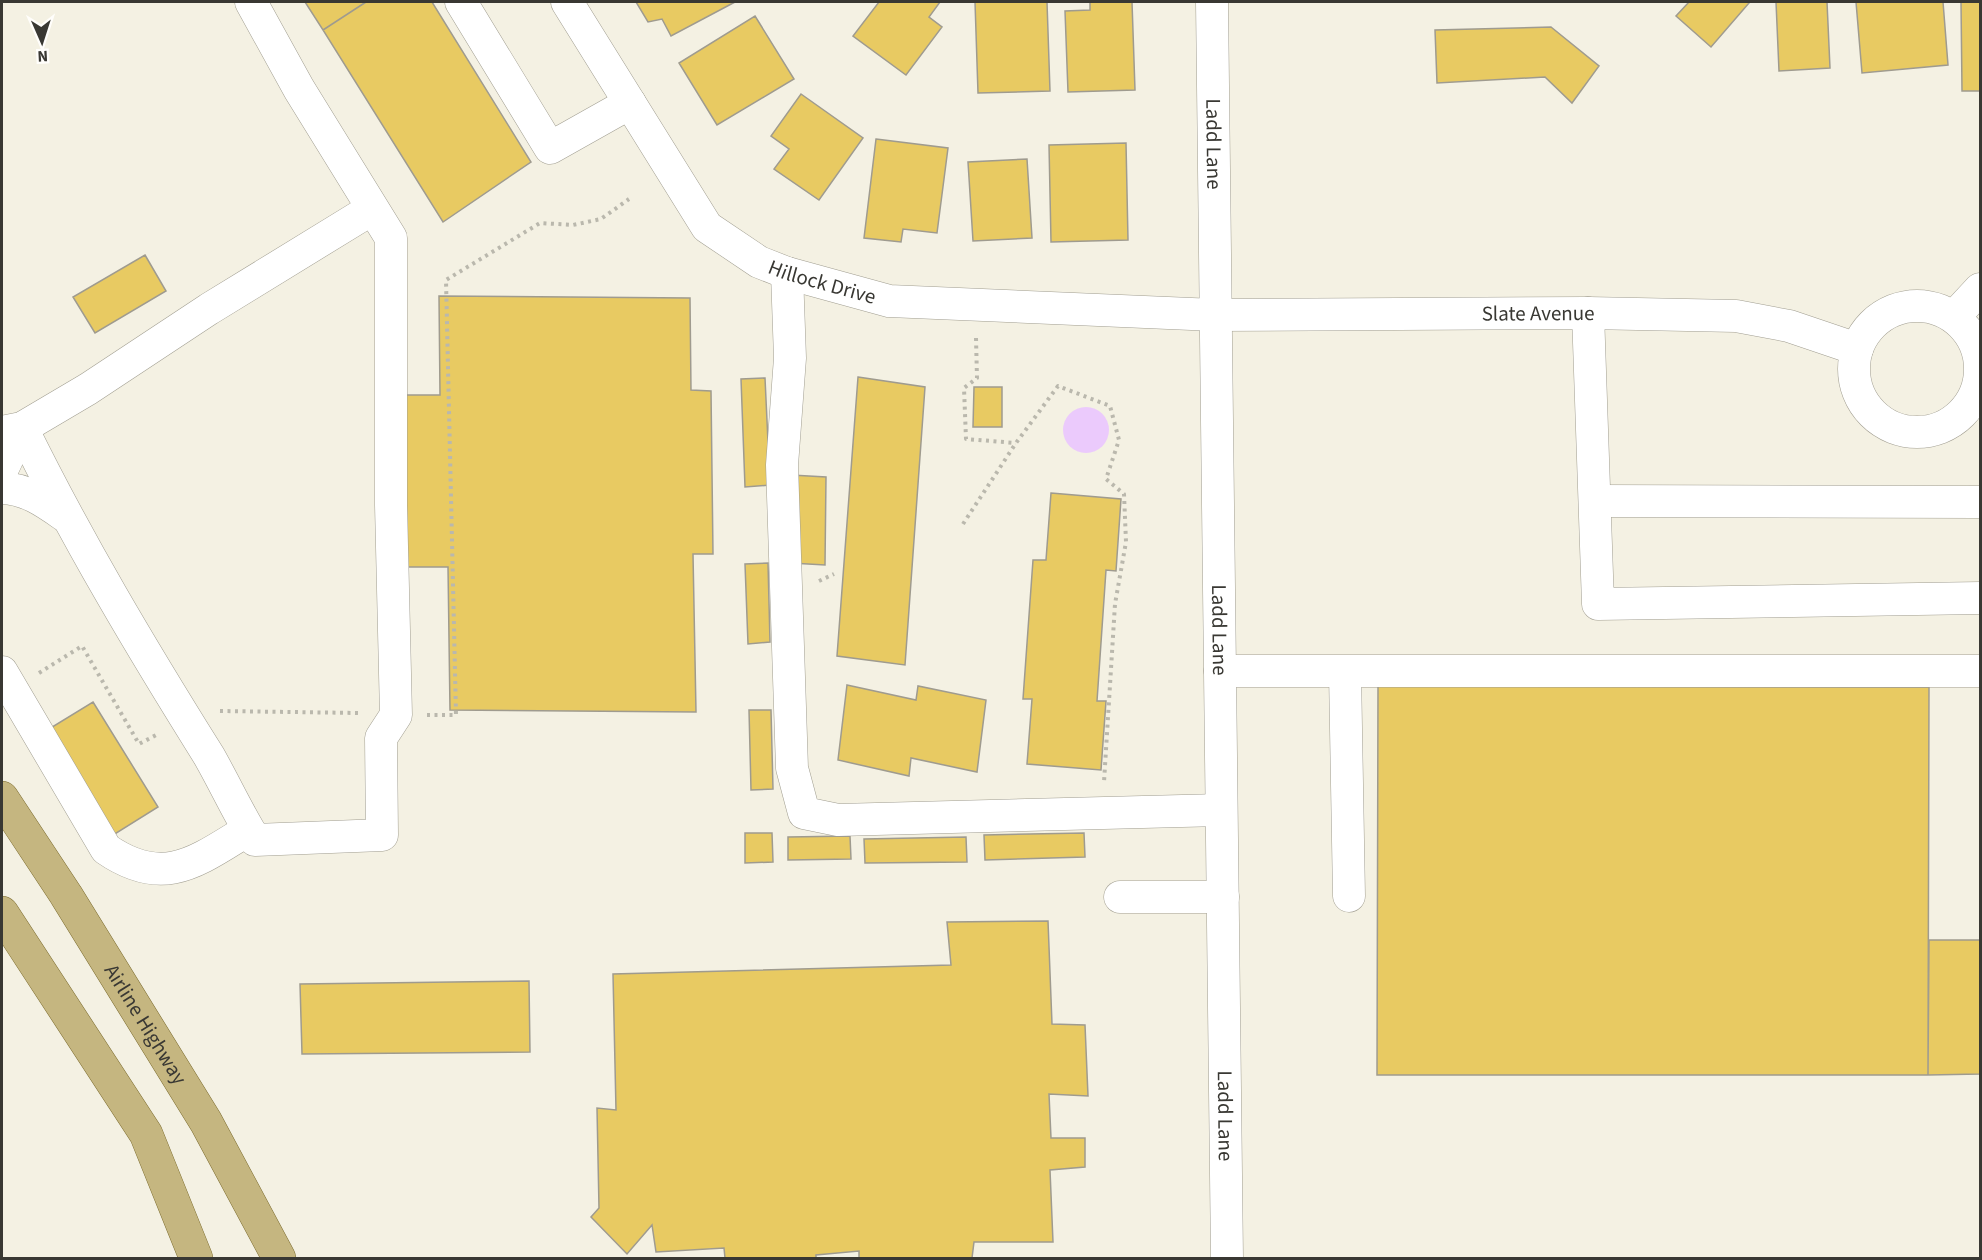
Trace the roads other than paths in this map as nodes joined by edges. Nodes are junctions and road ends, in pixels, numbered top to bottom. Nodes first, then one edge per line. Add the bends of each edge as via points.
1 (251, 2) edge
2 (461, 2) edge
3 (567, 2) edge
4 (1212, 2) edge
5 (630, 103) junction
6 (372, 209) junction
7 (788, 273) junction
8 (1980, 289) edge
9 (1588, 312) junction
10 (1215, 315) junction
11 (1954, 317) junction
12 (1857, 349) junction
13 (1972, 419) edge
14 (12, 430) edge
15 (2, 470) edge
16 (2, 488) edge
17 (1595, 501) junction
18 (1980, 501) edge
19 (65, 516) junction
20 (1980, 598) edge
21 (1220, 671) junction
22 (1980, 671) edge
23 (2, 672) edge
24 (1345, 672) junction
25 (2, 798) edge
26 (1221, 810) junction
27 (249, 830) junction
28 (1349, 896) dead end
29 (1120, 897) dead end
30 (1222, 897) junction
31 (2, 914) edge
32 (196, 1258) edge
33 (279, 1258) edge
34 (1227, 1258) edge

1 - 6 street
2 - 5 street via 550,148
3 - 5 street, Hillock Drive
4 - 10 street, Ladd Lane
5 - 7 street, Hillock Drive via 707,226 759,262
6 - 14 street
6 - 27 street via 391,238 396,715 381,738 382,835 255,840
7 - 10 street, Hillock Drive via 888,301
7 - 26 street via 790,358 782,465 792,768 804,813 838,820
8 - 11 street
9 - 10 street, Slate Avenue
9 - 12 street, Slate Avenue via 1736,316 1789,326
9 - 17 street
10 - 21 street, Ladd Lane
11 - 12 street via 1936,308 1916,305 1897,309 1880,318
11 - 13 street via 1969,332 1978,351 1980,372
12 - 13 street via 1853,370 1858,391 1868,410 1885,423 1905,431 1927,431
14 - 15 street
14 - 19 street
16 - 19 street via 15,488 39,498
17 - 18 street
17 - 20 street via 1598,604
19 - 27 street
21 - 24 street
21 - 26 street, Ladd Lane
22 - 24 street
23 - 27 street via 106,849 124,862 162,871 197,861
24 - 28 street
25 - 33 main road, Airline Highway via 199,1112
26 - 30 street, Ladd Lane
29 - 30 street
30 - 34 street, Ladd Lane
31 - 32 main road via 146,1134

